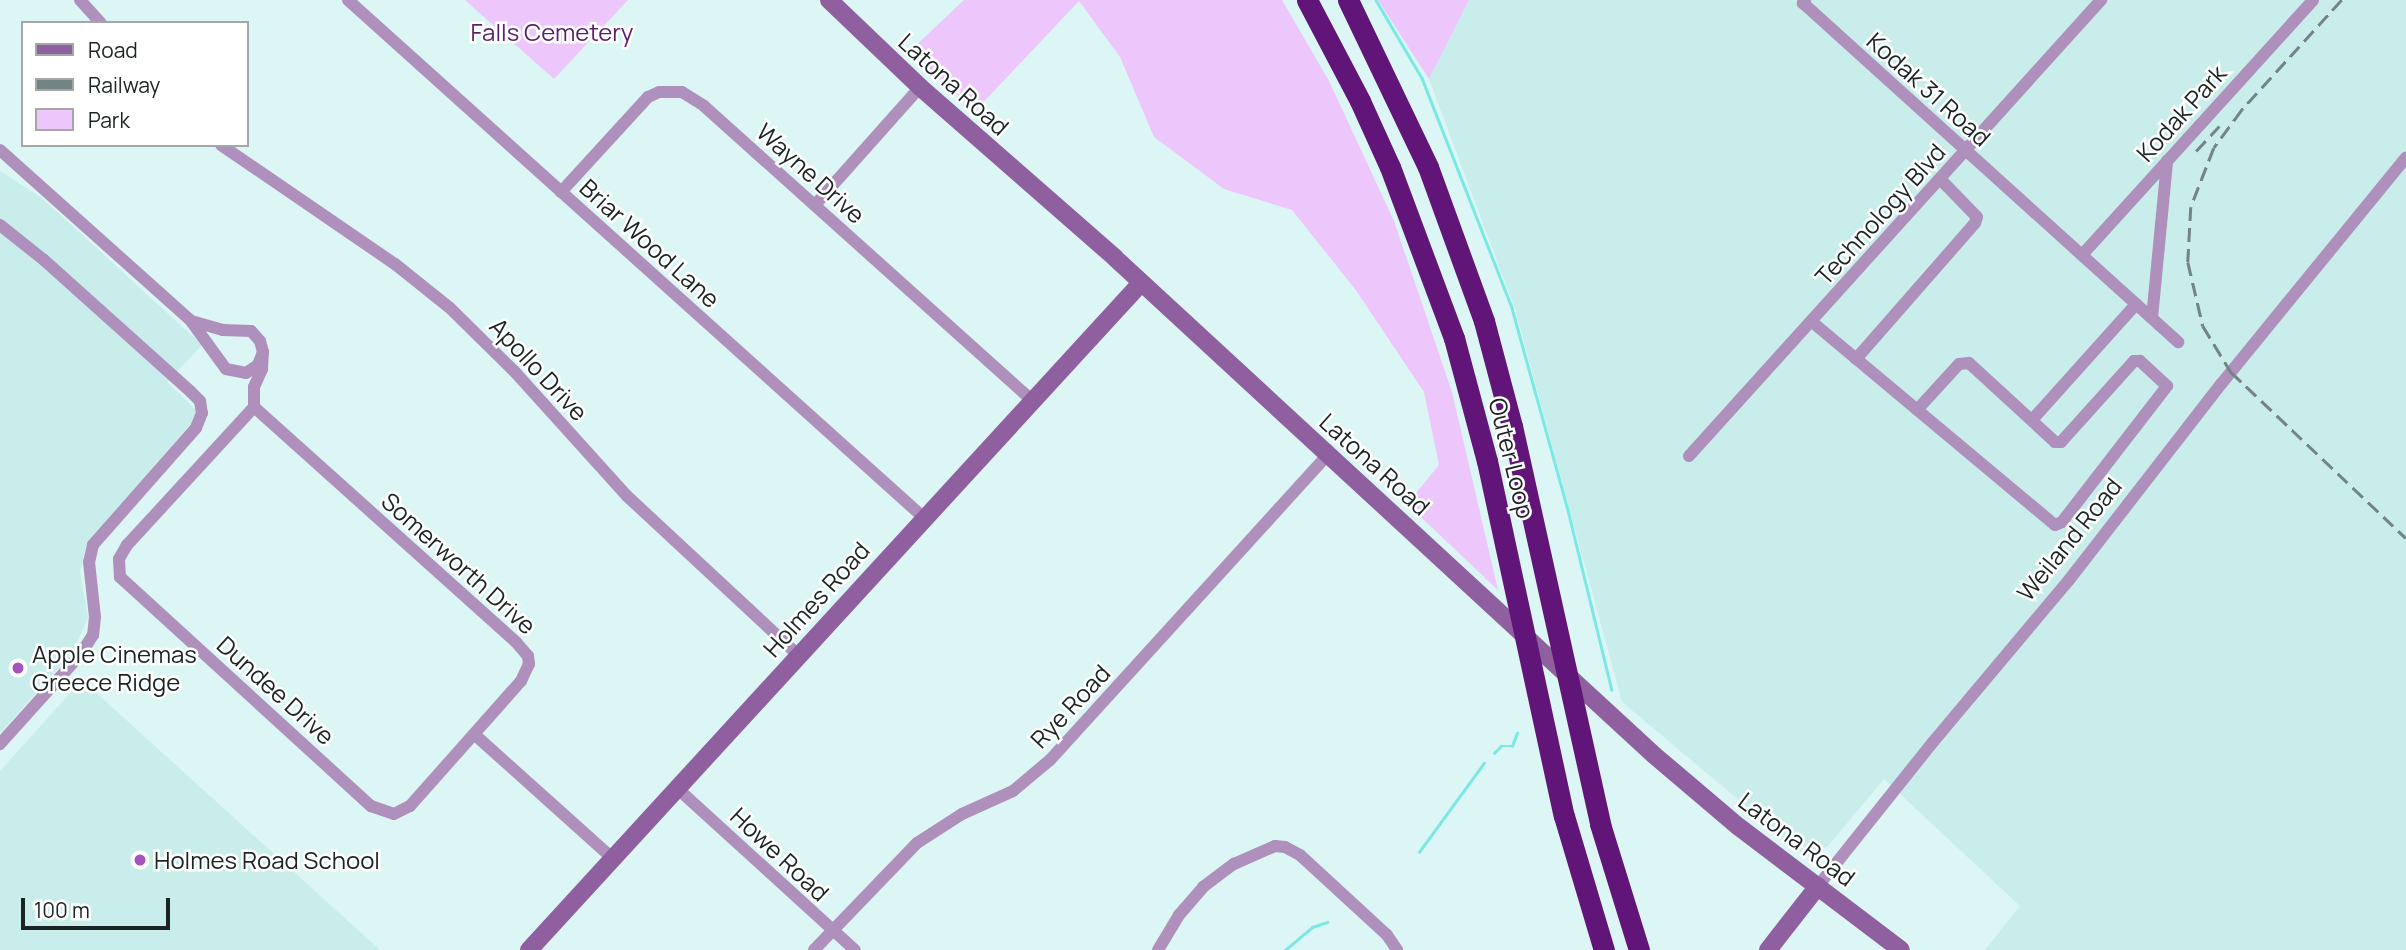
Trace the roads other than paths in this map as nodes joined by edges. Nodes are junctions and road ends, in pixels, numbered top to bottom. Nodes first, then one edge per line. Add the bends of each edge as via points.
1 (80, 0) edge
2 (348, 0) edge
3 (829, 0) edge
4 (1307, 0) edge
5 (1348, 0) edge
6 (1805, 0) edge
7 (2101, 0) edge
8 (2313, 0) edge
9 (99, 21) edge
10 (920, 87) junction
11 (224, 147) edge
12 (0, 150) edge
13 (1966, 150) junction
14 (2406, 157) edge
15 (2167, 160) junction
16 (1940, 179) junction
17 (561, 192) junction
18 (815, 205) junction
19 (0, 225) edge
20 (2082, 255) junction
21 (1141, 283) junction
22 (2136, 304) junction
23 (2152, 318) junction
24 (191, 321) junction
25 (1811, 321) junction
26 (2178, 342) dead end
27 (262, 352) junction
28 (1856, 359) junction
29 (1031, 399) junction
30 (254, 407) junction
31 (1917, 410) junction
32 (2032, 420) junction
33 (1328, 454) junction
34 (1689, 456) dead end
35 (923, 517) junction
36 (798, 656) junction
37 (474, 734) junction
38 (0, 744) edge
39 (678, 789) junction
40 (612, 858) junction
41 (1818, 886) junction
42 (832, 930) junction
43 (529, 950) edge
44 (814, 950) edge
45 (855, 950) edge
46 (1158, 950) edge
47 (1397, 950) edge
48 (1604, 950) edge
49 (1639, 950) edge
50 (1768, 950) edge
51 (1901, 950) edge

1 - 9 street
2 - 17 street, Briar Wood Lane
3 - 10 street, Latona Road
4 - 48 highway, Outer Loop via 1372,126 1430,269 1474,408 1564,816
5 - 49 highway, Outer Loop via 1413,134 1469,277 1508,409 1605,842
6 - 13 street, Kodak 31 Road via 1803,3
7 - 13 street, Technology Blvd
8 - 15 street, Kodak Park
10 - 18 street
10 - 21 street, Latona Road
11 - 36 street, Apollo Drive via 395,264 450,308 627,496
12 - 24 street
13 - 16 street, Technology Blvd
13 - 20 street, Kodak 31 Road
14 - 41 street, Weiland Road
15 - 20 street, Kodak Park
15 - 23 street
16 - 25 street, Technology Blvd
16 - 28 street via 1977,217 1975,223
17 - 18 street, Wayne Drive via 643,102 671,90 704,106
17 - 35 street, Briar Wood Lane
18 - 29 street, Wayne Drive
19 - 38 street via 191,392 200,401 202,413 195,428 93,545 89,562 93,635
20 - 22 street, Kodak 31 Road
21 - 29 street, Holmes Road
21 - 33 street, Latona Road
22 - 23 street, Kodak 31 Road
22 - 32 street
23 - 26 street, Kodak 31 Road
24 - 27 street via 223,330 251,331
24 - 27 street via 226,369 234,373 253,370
25 - 28 street
25 - 34 street, Technology Blvd
27 - 30 street
28 - 31 street
29 - 35 street, Holmes Road
30 - 37 street, Somerworth Drive via 523,649 529,664 526,673
30 - 37 street, Dundee Drive via 127,545 119,559 120,577 379,810 394,814 410,806
31 - 32 street via 1965,362
31 - 32 street via 2055,525 2062,522 2167,384 2134,361 2061,442 2055,442
33 - 41 street, Latona Road via 1654,755
33 - 42 street, Rye Road via 1050,760 1013,791 962,814 917,843
35 - 36 street, Holmes Road
36 - 39 street, Holmes Road
37 - 40 street
39 - 40 street, Holmes Road
39 - 42 street, Howe Road
40 - 43 street, Holmes Road
41 - 50 street, Weiland Road
41 - 51 street, Latona Road
42 - 44 street, Rye Road
42 - 45 street, Howe Road
46 - 47 street via 1184,908 1210,881 1234,863 1275,846 1300,855 1387,935

